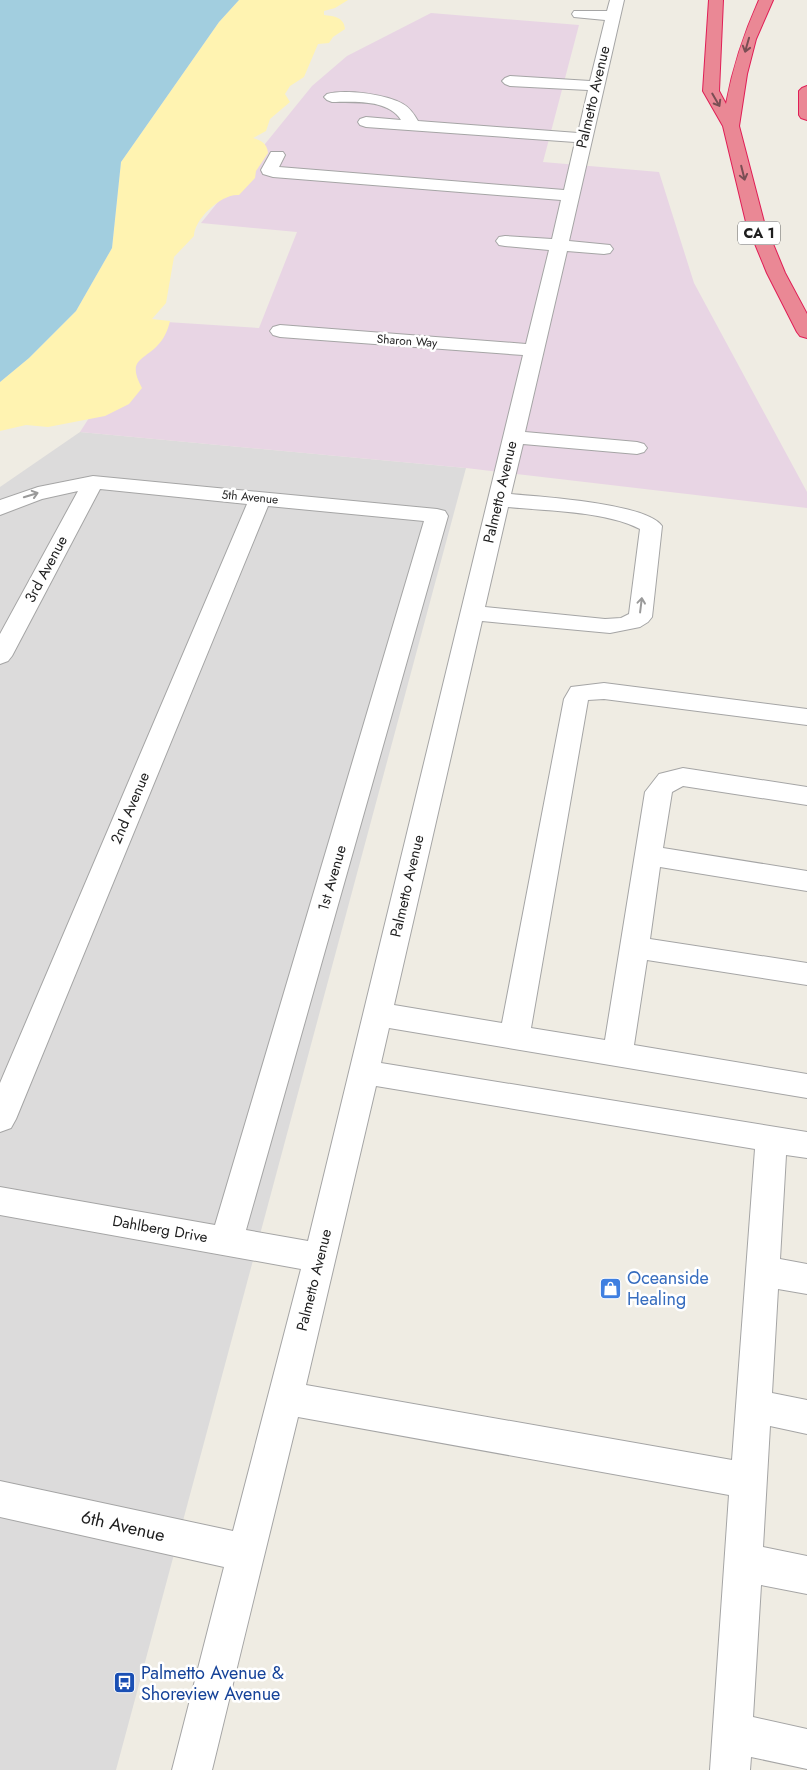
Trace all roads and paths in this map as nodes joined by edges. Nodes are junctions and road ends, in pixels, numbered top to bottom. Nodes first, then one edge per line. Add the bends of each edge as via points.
1 (617, 0) edge
2 (716, 0) edge
3 (728, 0) edge
4 (766, 0) edge
5 (579, 14) dead end
6 (612, 16) junction
7 (712, 63) junction
8 (510, 81) dead end
9 (595, 86) junction
10 (807, 91) edge
11 (332, 97) dead end
12 (807, 115) edge
13 (366, 122) dead end
14 (407, 126) junction
15 (731, 126) junction
16 (584, 138) junction
17 (277, 155) dead end
18 (570, 196) junction
19 (505, 241) dead end
20 (559, 245) junction
21 (604, 249) dead end
22 (280, 331) dead end
23 (807, 332) edge
24 (534, 350) junction
25 (513, 437) junction
26 (637, 448) dead end
27 (93, 482) junction
28 (260, 498) junction
29 (498, 499) junction
30 (0, 508) edge
31 (437, 516) joint
32 (472, 613) junction
33 (0, 656) edge
34 (807, 717) edge
35 (807, 796) edge
36 (649, 856) junction
37 (807, 881) edge
38 (634, 947) junction
39 (807, 974) edge
40 (377, 1014) junction
41 (514, 1038) junction
42 (618, 1055) junction
43 (364, 1072) junction
44 (807, 1086) edge
45 (0, 1119) edge
46 (771, 1139) junction
47 (807, 1145) edge
48 (0, 1202) edge
49 (227, 1240) junction
50 (320, 1258) junction
51 (762, 1271) junction
52 (807, 1279) edge
53 (284, 1398) junction
54 (753, 1406) junction
55 (807, 1417) edge
56 (748, 1481) junction
57 (0, 1498) edge
58 (246, 1554) junction
59 (743, 1562) junction
60 (807, 1575) edge
61 (807, 1749) edge
62 (731, 1751) edge
63 (192, 1770) edge

1 - 6 street, Palmetto Avenue
2 - 7 highway
3 - 7 highway via 721,16
4 -> 15 highway, CA 1 via 748,39
5 - 6 street
6 - 9 street, Palmetto Avenue
7 -> 15 highway via 711,91
8 - 9 street
9 - 16 street, Palmetto Avenue
10 - 12 highway
11 - 14 street via 369,99 396,106 407,113 410,121
13 - 14 street
14 - 16 street
15 -> 23 highway, CA 1 via 755,222 776,273
16 - 18 street, Palmetto Avenue
17 - 18 street via 269,170 273,172
18 - 20 street, Palmetto Avenue
19 - 20 street
20 - 21 street
20 - 24 street, Palmetto Avenue
22 - 24 street, Sharon Way
24 - 25 street, Palmetto Avenue
25 - 26 street
25 - 29 street, Palmetto Avenue
27 - 28 street, 5th Avenue
30 -> 27 street, 5th Avenue via 20,498 64,485
27 - 33 street, 3rd Avenue
28 - 31 street, 5th Avenue
28 - 45 street, 2nd Avenue
29 - 32 street, Palmetto Avenue
32 -> 29 street via 605,626 619,626 640,617 651,526 620,514
31 - 49 street, 1st Avenue
32 - 40 street, Palmetto Avenue
34 - 41 street via 604,690 580,693 576,699
35 - 36 street via 672,778 663,783 658,792
36 - 37 street
36 - 38 street
38 - 39 street
38 - 42 street
40 - 41 street
40 - 43 street, Palmetto Avenue
41 - 42 street
42 - 44 street
43 - 46 street
43 - 50 street, Palmetto Avenue
46 - 47 street
46 - 51 street
48 - 49 street, Dahlberg Drive
49 - 50 street, Dahlberg Drive
50 - 53 street, Palmetto Avenue
51 - 52 street
51 - 54 street
53 - 56 street
53 - 58 street, Palmetto Avenue
54 - 55 street
54 - 56 street
56 - 59 street
57 - 58 street, 6th Avenue
58 - 63 street, Palmetto Avenue
59 - 60 street
59 - 62 street
61 - 62 street

